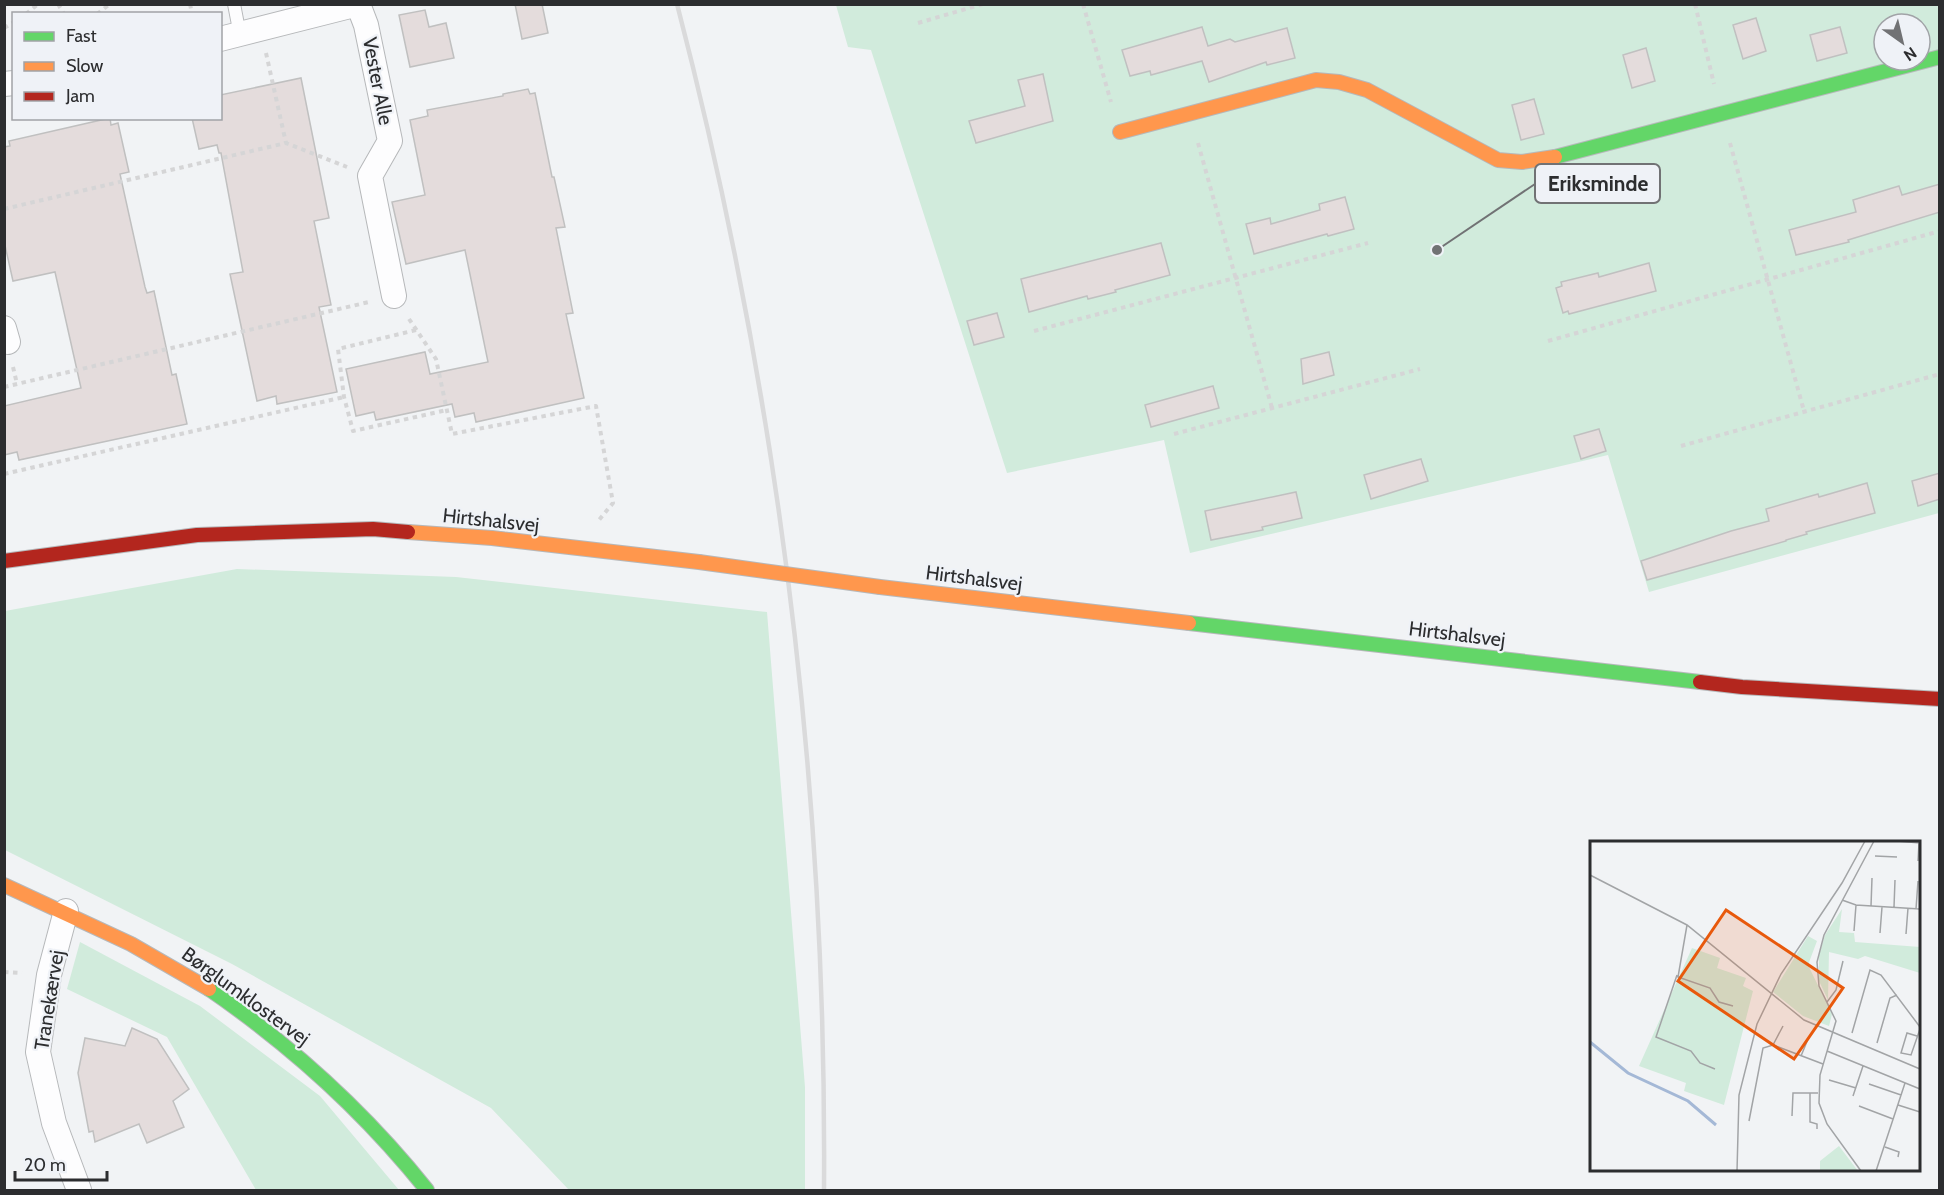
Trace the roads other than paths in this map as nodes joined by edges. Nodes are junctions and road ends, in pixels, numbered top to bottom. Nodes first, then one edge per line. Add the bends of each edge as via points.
1 (234, 4) edge
2 (358, 4) edge
3 (240, 34) edge
4 (1940, 57) edge
5 (1120, 132) road end
6 (394, 296) road end
7 (4, 561) edge
8 (1940, 699) edge
9 (4, 885) edge
10 (66, 912) junction
11 (79, 1191) edge
12 (427, 1191) edge

1 - 3 lane
2 - 3 street, Vester Alle
2 - 6 street, Vester Alle via 366,25 390,141 370,176
4 - 5 street via 1553,158 1522,162 1498,160 1367,90 1316,80
7 - 8 street, Hirtshalsvej, bridge via 197,535 373,528 699,562 1742,687
9 - 10 street, Børglumklostervej
10 - 11 street, Tranekærvej via 49,975 38,1052 54,1123
10 - 12 street, Børglumklostervej via 171,966 285,1045 381,1136

